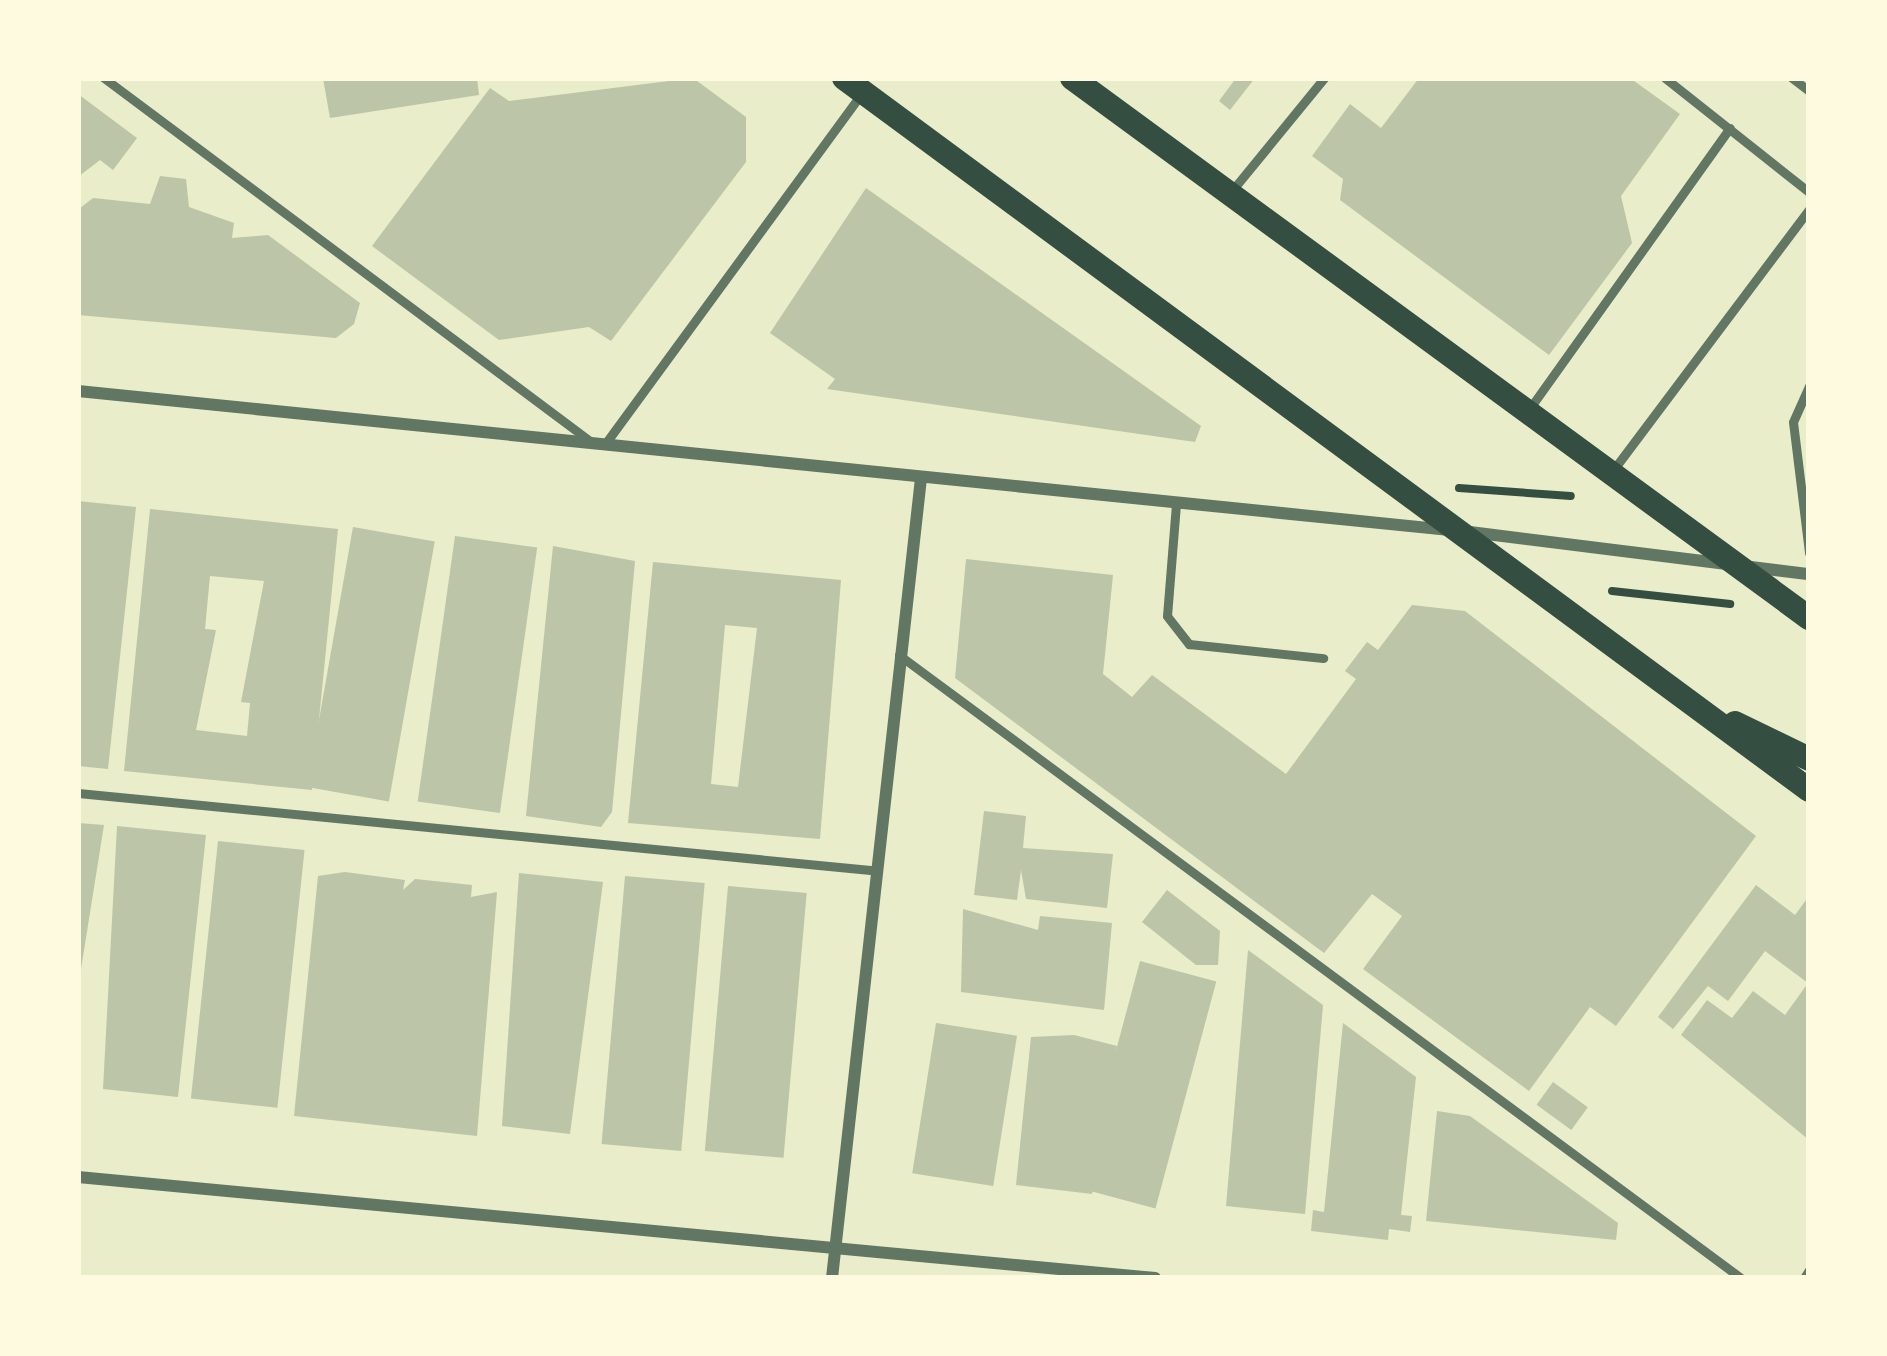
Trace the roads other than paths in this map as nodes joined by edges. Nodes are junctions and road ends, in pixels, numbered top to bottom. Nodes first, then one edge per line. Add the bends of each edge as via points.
1 (104, 78) edge
2 (1072, 78) edge
3 (1324, 78) edge
4 (1665, 78) edge
5 (1792, 78) edge
6 (853, 85) edge
7 (1809, 91) edge
8 (1730, 128) junction
9 (1807, 186) edge
10 (1230, 193) junction
11 (1809, 209) edge
12 (1809, 386) edge
13 (78, 391) edge
14 (1527, 412) junction
15 (599, 444) junction
16 (1611, 472) junction
17 (921, 478) junction
18 (1176, 504) junction
19 (1453, 530) junction
20 (1809, 553) edge
21 (1742, 570) junction
22 (1809, 574) edge
23 (1809, 618) edge
24 (898, 655) junction
25 (1323, 658) dead end
26 (1674, 692) junction
27 (1809, 759) edge
28 (1809, 790) edge
29 (78, 793) edge
30 (870, 870) junction
31 (78, 1177) edge
32 (836, 1244) junction
33 (1809, 1270) edge
34 (832, 1278) edge
35 (1155, 1278) edge
36 (1741, 1278) edge
37 (1804, 1278) edge

1 - 15 lane
2 - 10 main road
3 - 10 lane
4 - 8 lane
5 - 7 lane
6 - 15 lane
6 - 19 main road
8 - 9 lane
8 - 14 lane
10 - 14 main road
11 - 16 lane
12 - 20 lane via 1793,422
13 - 15 street
14 - 16 main road
15 - 17 street
16 - 21 main road
17 - 18 street
17 - 24 street
18 - 19 street
18 - 25 lane via 1167,616 1189,644
19 - 21 street
19 - 26 main road
21 - 22 street
21 - 23 main road
24 - 30 street
24 - 36 lane
26 - 27 main road
26 - 28 main road
29 - 30 lane
30 - 32 street
31 - 32 street
32 - 34 street
32 - 35 street
33 - 37 lane

